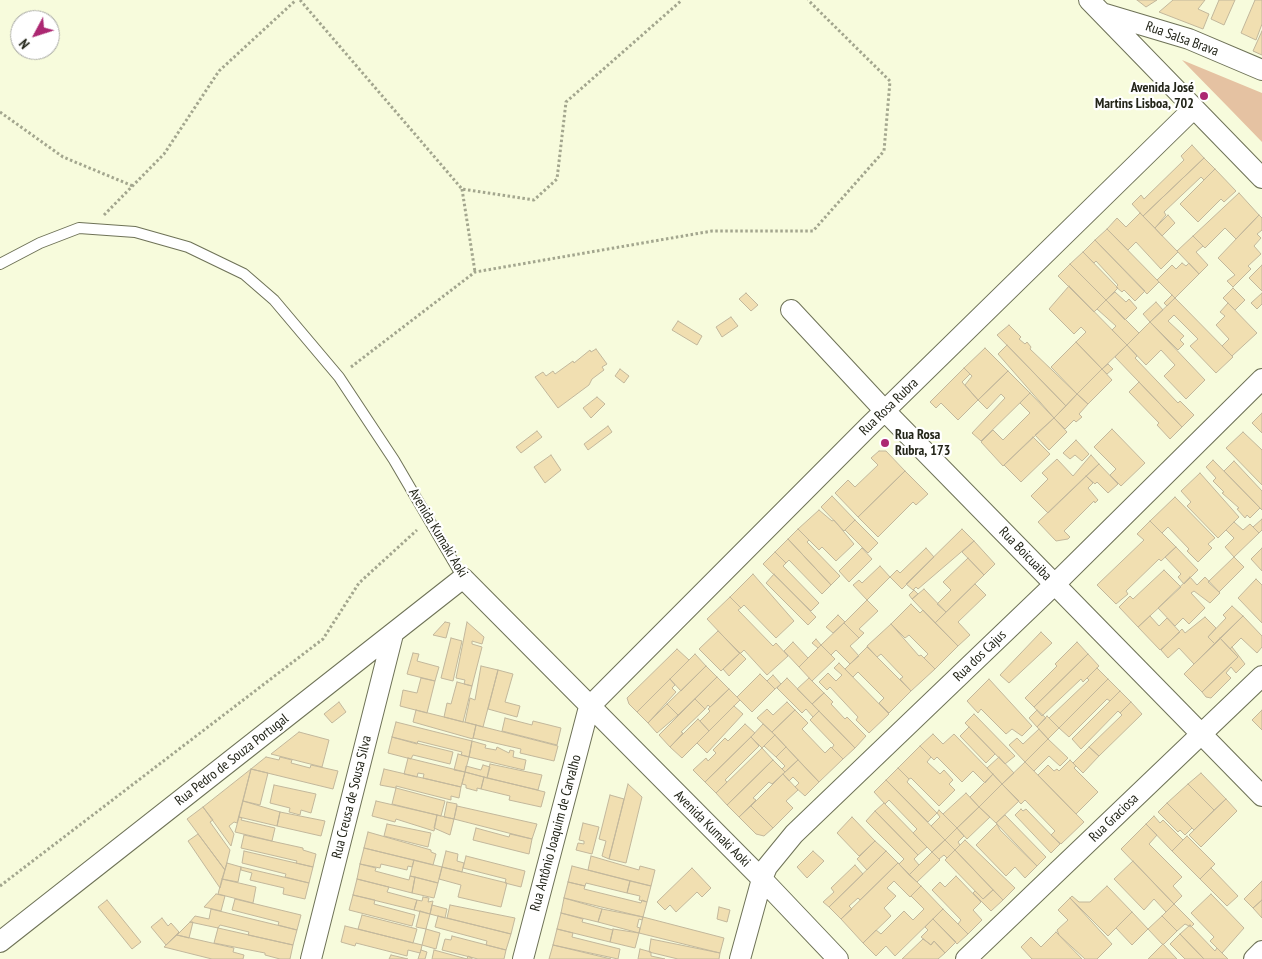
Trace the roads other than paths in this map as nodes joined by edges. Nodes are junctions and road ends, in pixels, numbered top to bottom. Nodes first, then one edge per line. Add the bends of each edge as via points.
1 (1095, 6) edge
2 (1262, 70) edge
3 (1193, 109) junction
4 (1262, 178) edge
5 (0, 264) edge
6 (791, 310) dead end
7 (1262, 379) edge
8 (885, 411) junction
9 (463, 578) junction
10 (1055, 584) junction
11 (393, 634) junction
12 (1262, 676) edge
13 (589, 707) junction
14 (1201, 735) junction
15 (1262, 796) edge
16 (762, 879) junction
17 (0, 942) edge
18 (1262, 951) edge
19 (311, 959) edge
20 (523, 959) edge
21 (740, 959) edge
22 (838, 959) edge
23 (966, 959) edge
24 (1254, 959) edge

1 - 2 street, Rua Salsa Brava via 1189,38
1 - 3 street
3 - 4 street
3 - 8 street, Rua Rosa Rubra
5 - 9 lane, Avenida Kumaki Aoki via 40,243 79,228 135,232 188,247 244,274 274,300 339,377 394,460
6 - 8 street, Rua Boicuaiba
7 - 10 street, Rua dos Cajus
8 - 10 street, Rua Boicuaiba
8 - 13 street, Rua Rosa Rubra
9 - 11 street, Rua Pedro de Souza Portugal
9 - 13 street, Avenida Kumaki Aoki
10 - 14 street, Rua Boicuaiba
10 - 16 street, Rua dos Cajus via 794,834 767,867
11 - 17 street, Rua Pedro de Souza Portugal
11 - 19 street, Rua Creusa de Sousa Silva
12 - 14 street, Rua Graciosa
13 - 16 street, Avenida Kumaki Aoki
13 - 20 street, Rua Antônio Joaquim de Carvalho
14 - 15 street, Rua Boicuaiba
14 - 23 street, Rua Graciosa
16 - 21 street, Rua dos Cajus
16 - 22 street, Avenida Kumaki Aoki
18 - 24 street

